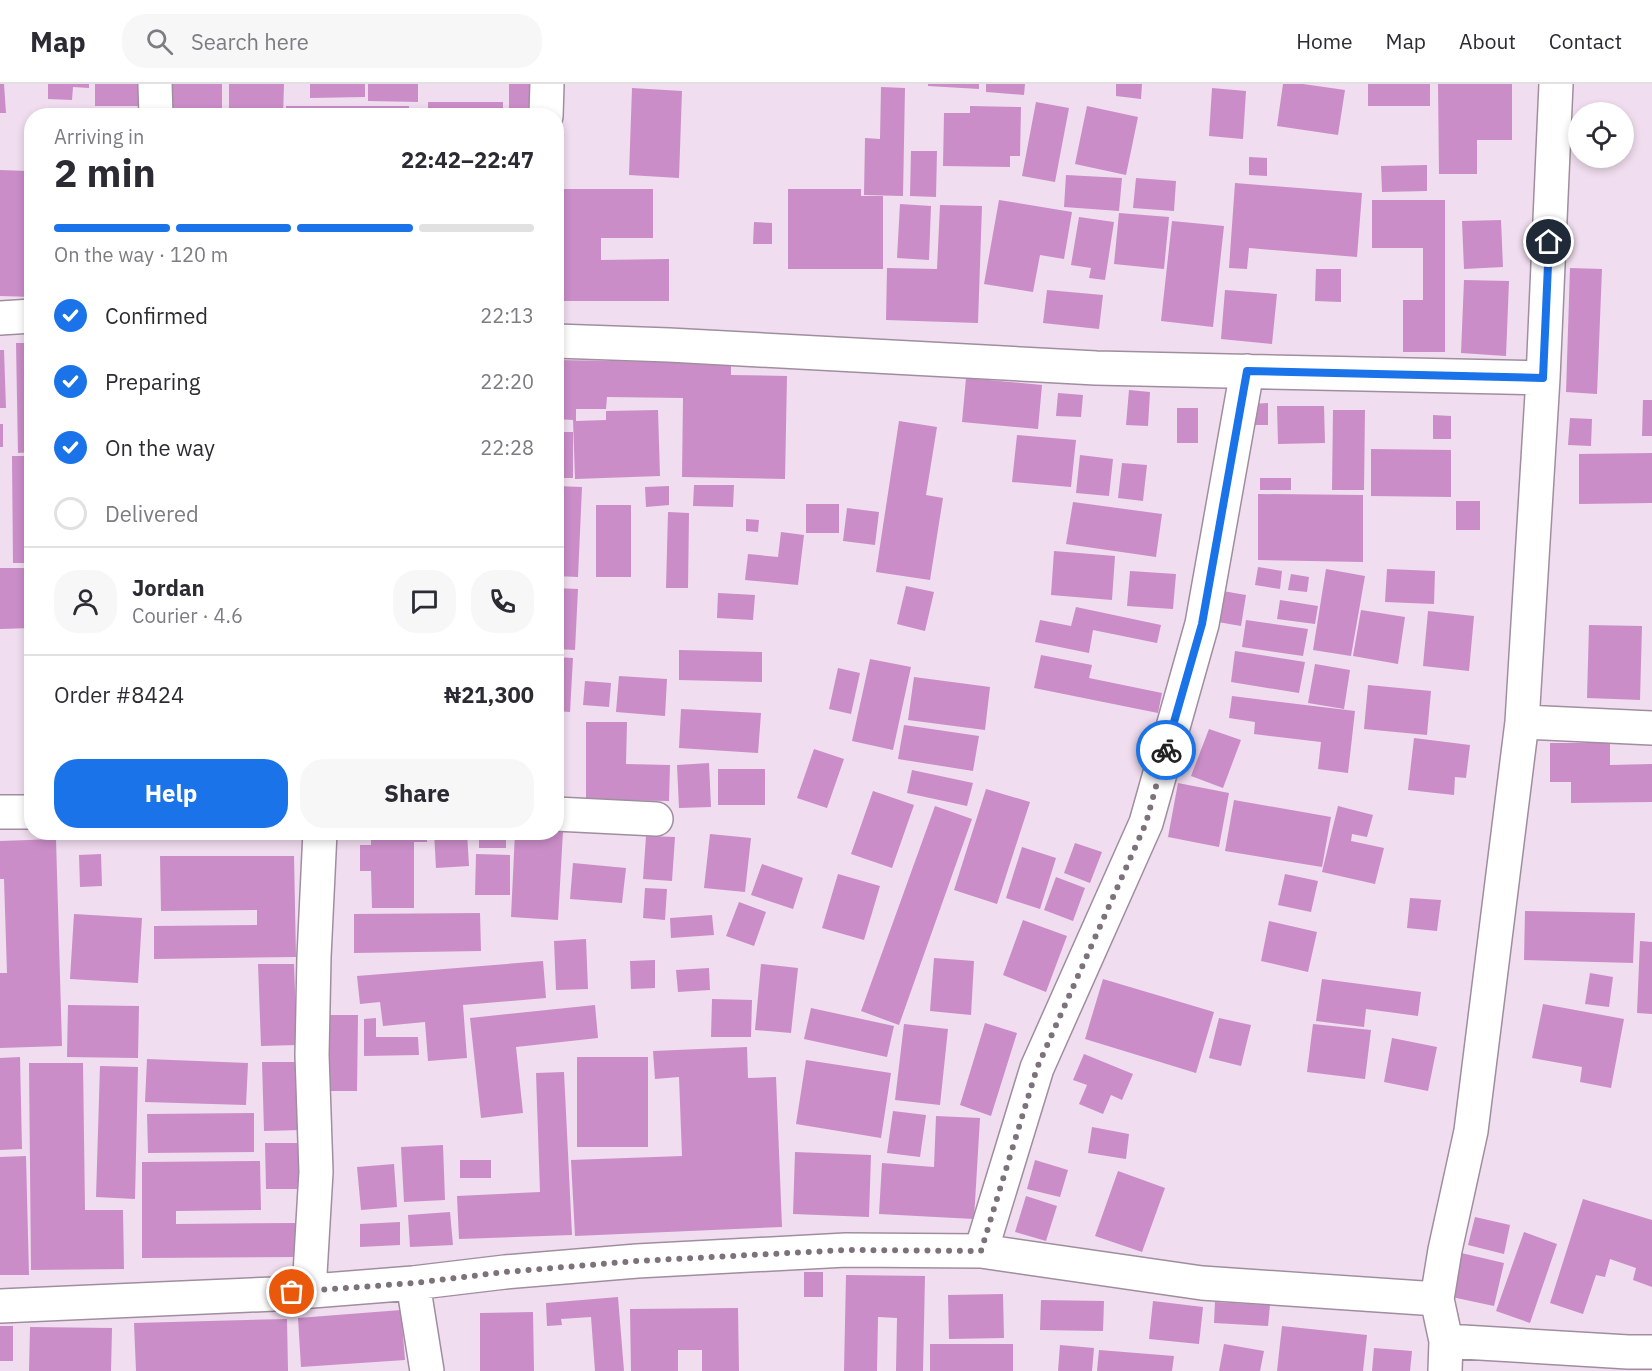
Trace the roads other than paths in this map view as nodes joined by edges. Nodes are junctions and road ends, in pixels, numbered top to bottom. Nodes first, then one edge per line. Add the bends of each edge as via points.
1 (155, 84) edge
2 (547, 84) edge
3 (1556, 84) edge
4 (156, 108) edge
5 (546, 108) edge
6 (24, 316) edge
7 (0, 318) edge
8 (564, 341) edge
9 (1247, 371) junction
10 (1543, 378) junction
11 (1522, 722) junction
12 (1652, 728) edge
13 (0, 812) edge
14 (24, 812) edge
15 (564, 814) edge
16 (656, 819) dead end
17 (320, 840) edge
18 (981, 1251) junction
19 (414, 1283) junction
20 (309, 1291) junction
21 (1437, 1299) junction
22 (0, 1306) edge
23 (1652, 1352) edge
24 (1445, 1356) edge
25 (427, 1371) edge

1 - 4 street
2 - 5 street
3 - 10 street
6 - 7 street
8 - 9 street via 1096,368
9 - 10 street
9 - 18 street via 1202,624 1146,823 1037,1068
10 - 11 street
11 - 12 street
11 - 21 street via 1471,1131
13 - 14 street
15 - 16 street
17 - 20 street via 312,1054 316,1172
18 - 19 street via 846,1250 637,1261
18 - 21 street via 1202,1283
19 - 20 street
19 - 25 street
20 - 22 street
21 - 24 street
23 - 24 street

